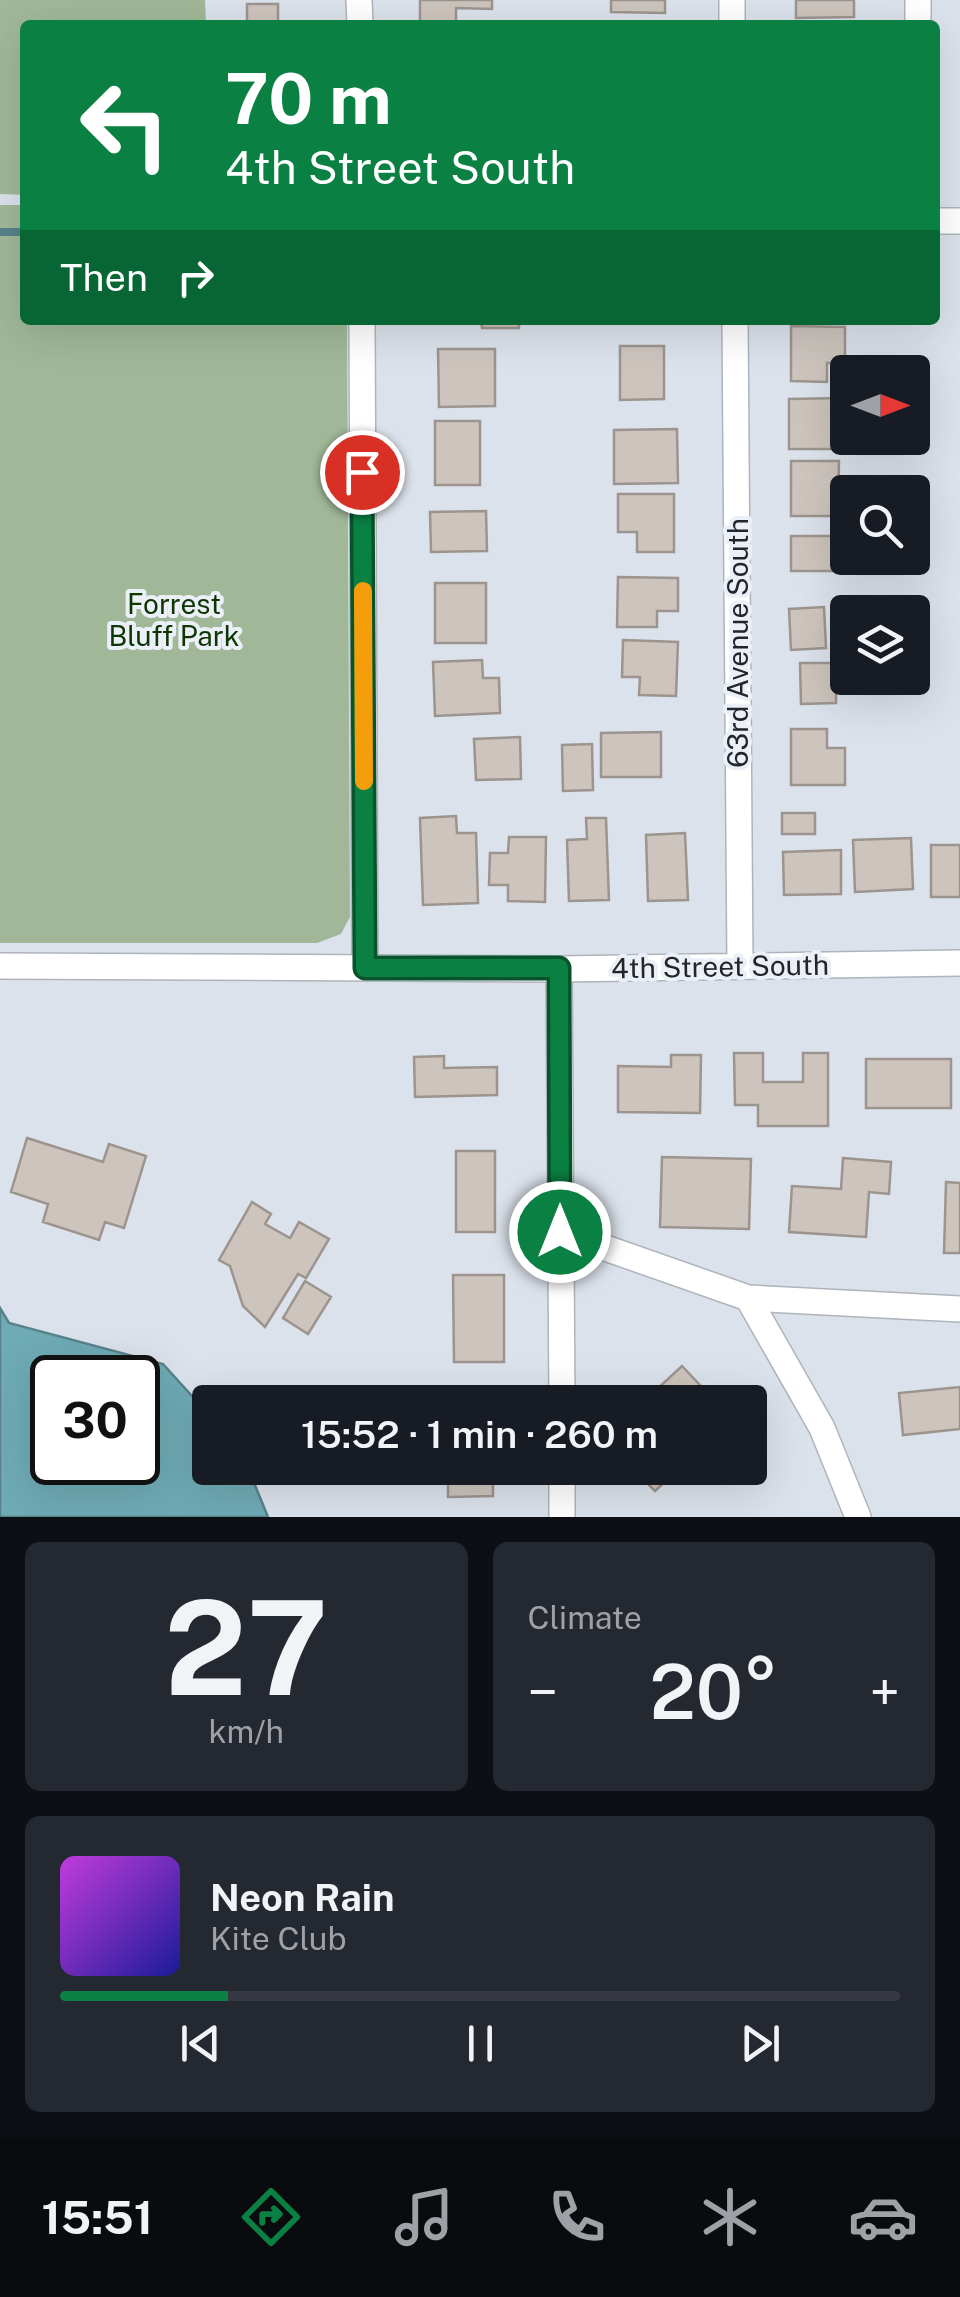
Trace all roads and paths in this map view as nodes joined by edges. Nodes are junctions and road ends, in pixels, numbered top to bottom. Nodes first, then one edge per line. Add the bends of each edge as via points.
1 (362, 325) edge
2 (735, 325) edge
3 (960, 963) edge
4 (740, 965) junction
5 (0, 966) edge
6 (365, 968) junction
7 (559, 968) junction
8 (560, 1232) junction
9 (748, 1298) junction
10 (960, 1308) edge
11 (562, 1385) edge
12 (562, 1485) edge
13 (562, 1517) edge
14 (858, 1517) edge

1 - 6 street
2 - 4 street, 63rd Avenue South
3 - 4 street, 4th Street South
4 - 7 street, 4th Street South
5 - 6 street, 4th Street South
6 - 7 street, 4th Street South
7 - 8 street
8 - 9 street
8 - 11 street
9 - 10 street
9 - 14 street via 822,1428
12 - 13 street

